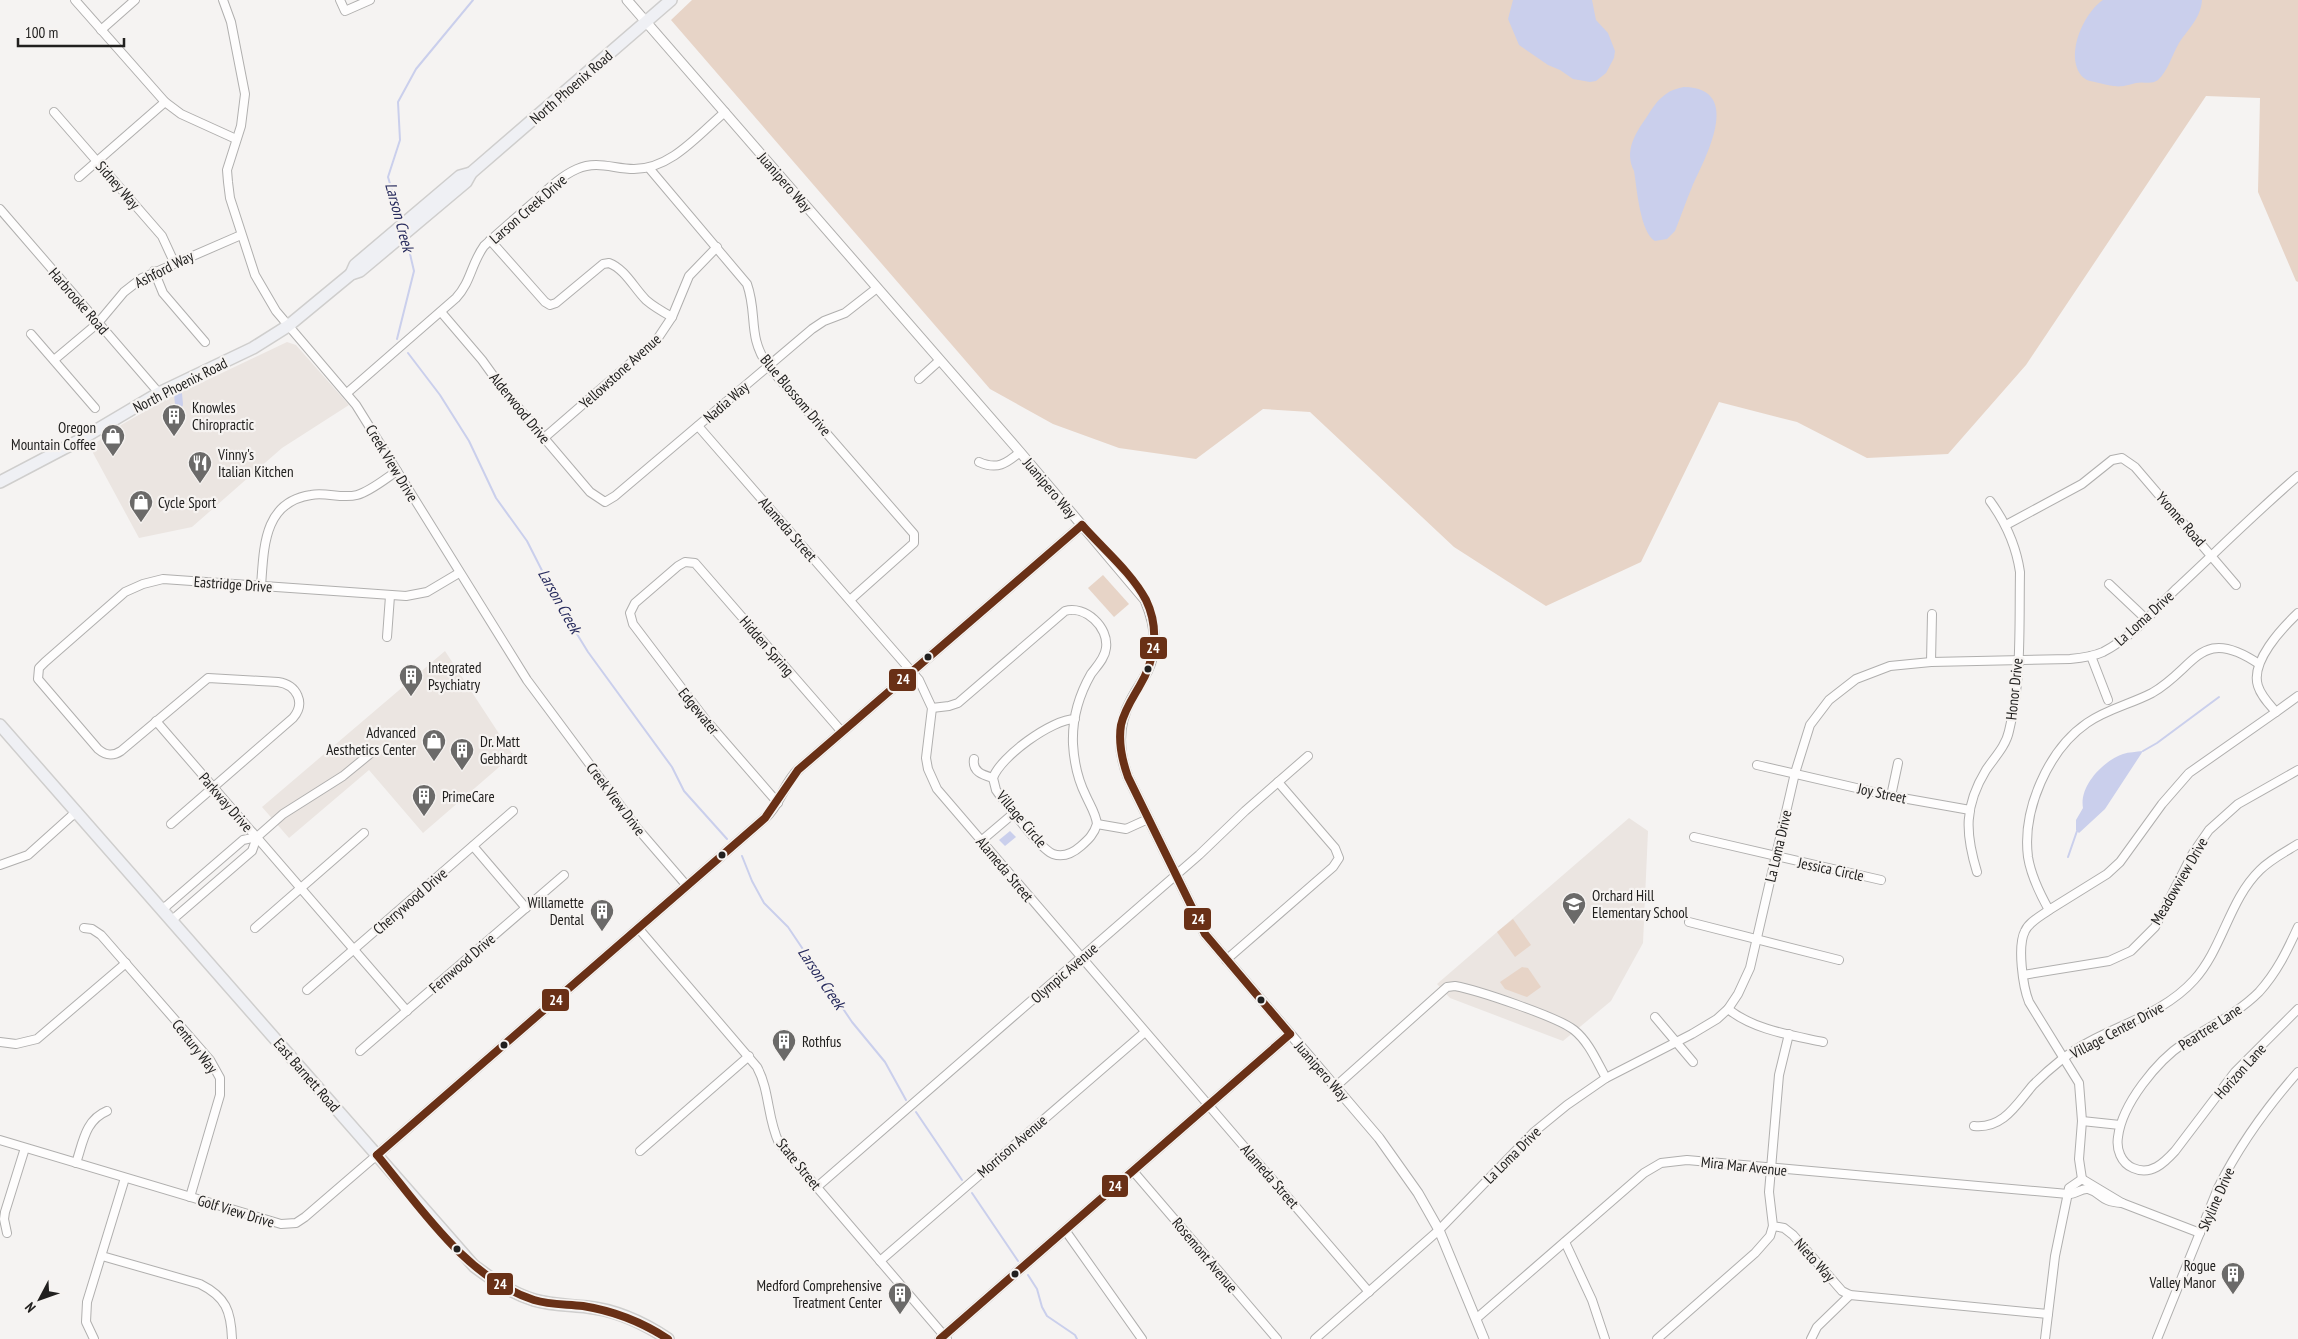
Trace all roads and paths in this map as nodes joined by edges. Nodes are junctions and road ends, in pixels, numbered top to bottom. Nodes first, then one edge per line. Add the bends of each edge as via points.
1 (75, 0) edge
2 (136, 0) edge
3 (223, 0) edge
4 (340, 0) edge
5 (370, 0) edge
6 (627, 0) edge
7 (670, 0) edge
8 (646, 23) junction
9 (101, 30) junction
10 (165, 102) junction
11 (54, 112) dead end
12 (725, 112) junction
13 (236, 139) junction
14 (97, 161) junction
15 (649, 168) junction
16 (79, 178) dead end
17 (0, 209) edge
18 (241, 234) junction
19 (490, 240) junction
20 (718, 247) junction
21 (174, 262) junction
22 (154, 272) junction
23 (877, 288) junction
24 (441, 312) junction
25 (672, 317) junction
26 (98, 323) junction
27 (288, 326) junction
28 (31, 334) dead end
29 (205, 342) dead end
30 (54, 360) junction
31 (940, 360) junction
32 (768, 366) junction
33 (919, 379) dead end
34 (347, 393) junction
35 (158, 394) junction
36 (95, 408) dead end
37 (698, 426) junction
38 (544, 438) junction
39 (1020, 452) junction
40 (979, 462) dead end
41 (397, 471) junction
42 (2298, 476) edge
43 (0, 482) edge
44 (1990, 501) dead end
45 (602, 502) joint
46 (1082, 525) junction
47 (2006, 525) junction
48 (2212, 555) junction
49 (690, 562) joint
50 (459, 573) junction
51 (2109, 584) dead end
52 (2236, 585) dead end
53 (261, 586) junction
54 (390, 596) junction
55 (850, 600) junction
56 (2298, 613) edge
57 (1932, 614) dead end
58 (2146, 619) junction
59 (387, 637) dead end
60 (2092, 656) junction
61 (2018, 661) junction
62 (1931, 662) junction
63 (2259, 664) junction
64 (912, 672) junction
65 (2298, 696) edge
66 (2108, 700) dead end
67 (932, 708) junction
68 (2276, 712) junction
69 (1075, 719) junction
70 (156, 721) junction
71 (0, 725) edge
72 (842, 732) junction
73 (371, 753) dead end
74 (1308, 756) dead end
75 (974, 759) dead end
76 (1898, 764) dead end
77 (1757, 765) dead end
78 (2298, 770) edge
79 (1794, 773) junction
80 (994, 778) junction
81 (1278, 782) junction
82 (213, 787) junction
83 (1891, 796) junction
84 (778, 803) junction
85 (1970, 810) junction
86 (77, 811) junction
87 (513, 811) dead end
88 (1014, 813) junction
89 (1148, 819) junction
90 (171, 824) dead end
91 (1097, 824) junction
92 (364, 833) dead end
93 (256, 837) junction
94 (1694, 837) dead end
95 (981, 841) junction
96 (2298, 844) edge
97 (473, 846) junction
98 (1775, 857) junction
99 (0, 865) edge
100 (1977, 872) dead end
101 (564, 875) dead end
102 (1176, 876) junction
103 (1881, 880) dead end
104 (687, 886) junction
105 (301, 888) junction
106 (526, 908) junction
107 (162, 909) junction
108 (2049, 910) junction
109 (172, 920) junction
110 (1689, 922) dead end
111 (2298, 927) edge
112 (84, 928) dead end
113 (255, 928) dead end
114 (638, 929) junction
115 (1756, 939) junction
116 (354, 950) junction
117 (1081, 958) junction
118 (1226, 960) junction
119 (1839, 960) dead end
120 (126, 963) junction
121 (2023, 975) junction
122 (307, 990) dead end
123 (1728, 1009) junction
124 (2298, 1009) edge
125 (406, 1011) junction
126 (1656, 1017) dead end
127 (1145, 1032) junction
128 (1290, 1034) junction
129 (1789, 1034) junction
130 (0, 1042) edge
131 (1677, 1042) junction
132 (1823, 1042) dead end
133 (360, 1051) dead end
134 (749, 1056) junction
135 (2063, 1058) junction
136 (1693, 1062) dead end
137 (2298, 1072) edge
138 (1606, 1078) junction
139 (1335, 1087) junction
140 (1209, 1105) junction
141 (107, 1111) dead end
142 (2082, 1121) junction
143 (2120, 1125) junction
144 (1974, 1126) dead end
145 (2186, 1137) joint
146 (0, 1140) edge
147 (25, 1148) junction
148 (640, 1151) dead end
149 (377, 1155) junction
150 (76, 1163) junction
151 (1772, 1169) junction
152 (1133, 1171) junction
153 (126, 1178) junction
154 (2082, 1179) junction
155 (817, 1187) junction
156 (2068, 1194) junction
157 (190, 1197) junction
158 (2122, 1203) junction
159 (1773, 1226) junction
160 (1065, 1230) junction
161 (1439, 1230) junction
162 (7, 1233) dead end
163 (2200, 1233) junction
164 (1565, 1242) junction
165 (102, 1256) junction
166 (880, 1261) junction
167 (1368, 1292) junction
168 (1850, 1295) junction
169 (2048, 1314) junction
170 (1477, 1318) junction
171 (943, 1338) edge
172 (94, 1339) edge
173 (232, 1339) edge
174 (668, 1339) edge
175 (1142, 1339) edge
176 (1277, 1339) edge
177 (1315, 1339) edge
178 (1484, 1339) edge
179 (1606, 1339) edge
180 (1657, 1339) edge
181 (1811, 1339) edge
182 (2045, 1339) edge
183 (2157, 1339) edge

1 - 9 street
2 - 9 street
3 - 13 street, Creek View Drive via 231,22 245,94
4 - 5 street via 345,11
6 - 8 street, Juanipero Way
7 - 8 main road, North Phoenix Road
8 - 12 street, Juanipero Way
8 - 27 main road, North Phoenix Road via 471,173 466,182 386,244 360,271 351,274
9 - 10 street
10 - 13 street via 182,114
10 - 14 street
11 - 14 street, Sidney Way
12 - 15 street, Larson Creek Drive via 674,156
12 - 23 street, Juanipero Way
13 - 18 street, Creek View Drive via 227,170 230,198
14 - 16 street
14 - 21 street, Sidney Way via 162,236
15 - 19 street, Larson Creek Drive via 602,164 578,168 559,180
15 - 20 street, Blue Blossom Drive
17 - 26 street, Harbrooke Road
18 - 21 street, Ashford Way
18 - 27 street, Creek View Drive via 255,275
19 - 24 street, Larson Creek Drive via 479,253 464,289
19 - 25 street via 545,302 556,303 603,264 609,263 620,270 645,299
20 - 25 street, Yellowstone Avenue via 689,276
20 - 32 street, Blue Blossom Drive via 747,284 752,299 757,348
21 - 22 street, Ashford Way
22 - 26 street, Ashford Way via 132,284
22 - 29 street via 163,293
23 - 31 street, Juanipero Way
23 - 32 street, Nadia Way via 845,313 818,324
24 - 34 street, Larson Creek Drive
24 - 38 street, Alderwood Drive
25 - 38 street, Yellowstone Avenue via 656,341
26 - 30 street, Ashford Way
26 - 35 street, Harbrooke Road
27 - 34 street, Creek View Drive
27 - 35 main road, North Phoenix Road via 253,348
28 - 30 street
30 - 36 street
31 - 33 street
31 - 39 street, Juanipero Way
32 - 37 street, Nadia Way
32 - 55 street, Blue Blossom Drive via 914,534 914,543
34 - 41 street, Creek View Drive
35 - 43 main road, North Phoenix Road
37 - 45 street, Nadia Way via 610,501
37 - 55 street, Alameda Street
38 - 45 street, Alderwood Drive
39 - 40 street via 998,467
39 - 46 street, Juanipero Way
41 - 50 street, Creek View Drive
41 - 53 street via 358,495 312,494 286,506 274,517 266,534
42 - 48 street, La Loma Drive
44 - 47 street, Honor Drive
46 - 64 street, Golf View Drive
46 - 89 street, Juanipero Way via 1139,591 1153,622 1155,642 1152,660 1125,711 1120,736 1123,763
47 - 48 street, Yvonne Road via 2082,484 2112,460 2122,458 2135,467
47 - 61 street, Honor Drive via 2020,572
48 - 52 street, Yvonne Road
48 - 58 street, La Loma Drive
49 - 72 street, Hidden Spring via 700,568
49 - 84 street, Edgewater via 678,566 636,603 630,613 633,624 700,713
50 - 54 street, Eastridge Drive via 417,596
50 - 104 street, Creek View Drive via 527,680 637,828
51 - 58 street
53 - 54 street, Eastridge Drive
53 - 70 street, Eastridge Drive via 163,579 143,584 126,592 39,668 37,674 43,686 102,753 117,754
54 - 59 street
55 - 64 street, Alameda Street
56 - 63 street via 2284,626
57 - 62 street
58 - 60 street, La Loma Drive via 2122,640
60 - 61 street, La Loma Drive
60 - 66 street
61 - 62 street, La Loma Drive
61 - 85 street, Honor Drive via 2015,707 2009,734 1976,790
62 - 79 street, La Loma Drive via 1878,669 1856,679 1839,692 1822,707 1810,725
63 - 68 street via 2257,684
63 - 108 street via 2245,654 2208,649 2197,654 2157,690 2104,713 2068,738 2051,764 2035,800 2028,841 2030,867
64 - 67 street, Alameda Street via 925,690
64 - 72 street, Golf View Drive
65 - 68 street
67 - 69 street via 958,703 1060,614 1077,609 1090,615 1104,631 1106,649 1084,688
67 - 95 street, Alameda Street via 926,758 932,779
68 - 108 street via 2189,774 2162,804 2120,862
69 - 80 street, Village Circle via 1061,720 1036,736 1003,764
69 - 91 street via 1073,744 1076,768
70 - 82 street, Parkway Drive
70 - 82 street via 208,678 285,683 296,691 300,702 293,718
71 - 86 main road, East Barnett Road
72 - 84 street, Golf View Drive via 792,776
73 - 93 street
74 - 81 street, Olympic Avenue
75 - 80 street via 978,772
76 - 83 street
77 - 79 street, Joy Street
78 - 121 street, Meadowview Drive via 2238,804 2209,830 2193,853 2154,927 2131,951 2109,961
79 - 83 street, Joy Street
79 - 98 street, La Loma Drive
80 - 88 street, Village Circle via 996,790
81 - 102 street, Olympic Avenue
81 - 118 street via 1335,848 1339,858 1334,867
82 - 90 street
82 - 93 street, Parkway Drive
83 - 85 street, Joy Street
84 - 104 street, Golf View Drive
85 - 100 street, Honor Drive via 1970,848
86 - 99 street via 28,855
86 - 107 main road, East Barnett Road
87 - 97 street, Cherrywood Drive
88 - 91 street, Village Circle via 1046,849 1059,855 1078,849 1090,838
88 - 95 street
89 - 91 street via 1126,828
89 - 102 street, Juanipero Way
92 - 105 street
93 - 105 street, Parkway Drive
93 - 107 street via 243,840
93 - 109 street via 252,851
94 - 98 street, Jessica Circle
95 - 117 street, Alameda Street
96 - 135 street, Village Center Drive via 2254,878 2241,896 2208,962 2183,991 2161,1008 2092,1039
97 - 106 street
97 - 116 street, Cherrywood Drive
98 - 103 street, Jessica Circle
98 - 115 street, La Loma Drive
101 - 106 street, Fernwood Drive
102 - 117 street, Olympic Avenue
102 - 118 street, Juanipero Way via 1205,934
104 - 114 street, Golf View Drive
105 - 113 street
105 - 116 street, Parkway Drive
106 - 125 street, Fernwood Drive
107 - 109 main road, East Barnett Road
108 - 121 street via 2025,932
109 - 149 main road, East Barnett Road
110 - 115 street
111 - 143 street, Peartree Lane via 2281,963 2258,992 2230,1016 2171,1053 2140,1089
112 - 120 street, Century Way via 101,935
114 - 134 street, State Street
114 - 149 street, Golf View Drive
115 - 119 street
115 - 123 street, La Loma Drive via 1750,968
116 - 122 street, Cherrywood Drive
116 - 125 street, Parkway Drive
117 - 127 street, Alameda Street
117 - 155 street, Olympic Avenue
118 - 128 street, Juanipero Way
120 - 130 street via 37,1039 16,1044
120 - 157 street, Century Way via 210,1060 220,1078 220,1095
121 - 135 street via 2029,1002
123 - 129 street via 1760,1026
123 - 131 street, La Loma Drive via 1706,1027
124 - 145 street, Horizon Lane via 2236,1072
125 - 133 street, Fernwood Drive
126 - 131 street
127 - 140 street, Alameda Street
127 - 166 street, Morrison Avenue
128 - 139 street, Juanipero Way
128 - 140 street
129 - 132 street
129 - 151 street via 1780,1075
131 - 136 street
131 - 138 street, La Loma Drive
134 - 148 street
134 - 155 street, State Street via 764,1083 771,1125 779,1143
135 - 142 street via 2079,1083
135 - 144 street, Village Center Drive via 2041,1077 2003,1120 1989,1126
137 - 163 street, Skyline Drive via 2270,1106 2227,1170
138 - 139 street via 1583,1039 1573,1029 1554,1019 1455,986 1443,991
138 - 161 street, La Loma Drive via 1534,1132
139 - 161 street, Juanipero Way via 1399,1164
140 - 152 street
140 - 167 street, Alameda Street
141 - 150 street via 98,1115 88,1128
142 - 143 street
142 - 154 street via 2079,1159
143 - 145 street, Peartree Lane via 2117,1143 2120,1154 2130,1167 2141,1171 2153,1170 2164,1162
146 - 147 street, Golf View Drive
147 - 150 street, Golf View Drive
147 - 162 street via 5,1212
149 - 157 street, Golf View Drive via 296,1223 281,1224
149 - 174 main road, East Barnett Road via 462,1253 489,1278 534,1300 606,1310 633,1319
150 - 153 street, Golf View Drive
151 - 156 street, Mira Mar Avenue
151 - 159 street via 1770,1202
151 - 164 street, Mira Mar Avenue via 1687,1160 1661,1163 1628,1185
152 - 160 street
152 - 176 street, Rosemont Avenue
153 - 157 street, Golf View Drive
153 - 165 street
154 - 156 street via 2070,1188
154 - 158 street, Mira Mar Avenue
155 - 166 street, State Street
156 - 158 street, Mira Mar Avenue via 2088,1189 2103,1200
156 - 169 street via 2055,1256
158 - 163 street, Mira Mar Avenue
159 - 168 street, Nieto Way via 1784,1228 1793,1235 1842,1291
159 - 180 street via 1770,1236 1755,1254
160 - 171 street
160 - 175 street
161 - 167 street, La Loma Drive
161 - 170 street, Juanipero Way
163 - 183 street, Skyline Drive
164 - 170 street, Mira Mar Avenue
164 - 179 street
165 - 172 street via 86,1314
165 - 173 street via 200,1284 214,1292 229,1311
166 - 171 street, State Street
167 - 177 street, La Loma Drive
168 - 169 street
168 - 181 street via 1817,1327
169 - 182 street
170 - 178 street, Juanipero Way

